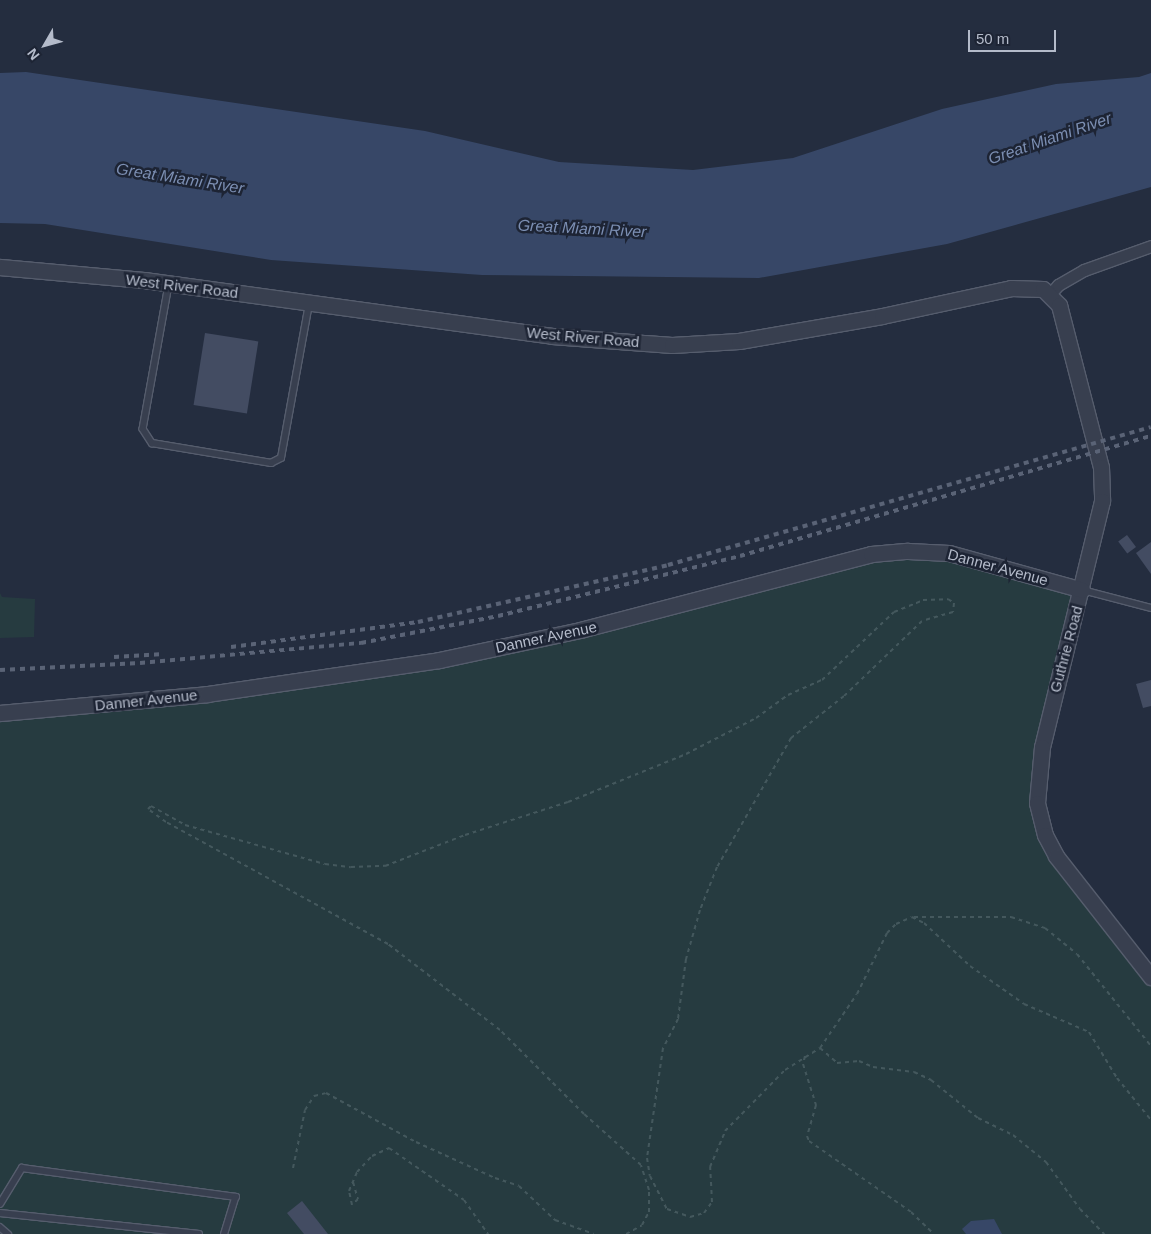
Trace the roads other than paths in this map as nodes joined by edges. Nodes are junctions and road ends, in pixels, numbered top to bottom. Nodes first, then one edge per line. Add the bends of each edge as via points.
1 (1151, 246) edge
2 (0, 267) edge
3 (169, 283) junction
4 (1050, 294) junction
5 (309, 304) junction
6 (1082, 590) junction
7 (1151, 608) edge
8 (0, 713) edge
9 (1151, 977) edge
10 (0, 1204) edge
11 (0, 1212) edge
12 (0, 1227) edge
13 (8, 1234) edge
14 (199, 1234) edge
15 (225, 1234) edge

1 - 4 street via 1084,270 1058,285
2 - 3 street, West River Road
3 - 5 street, West River Road
3 - 5 lane via 143,429 152,444 271,463 281,458
4 - 5 street, West River Road via 1032,286 1011,288 839,324 739,341 687,344 552,336
4 - 6 street, Guthrie Road via 1058,305 1102,474 1097,527
6 - 7 lane
6 - 8 street, Danner Avenue via 950,553 871,554 580,630 440,660 207,694
6 - 9 street, Guthrie Road via 1042,747 1037,803 1045,835 1056,856
10 - 15 lane via 22,1168 236,1197
11 - 14 lane
12 - 13 lane

